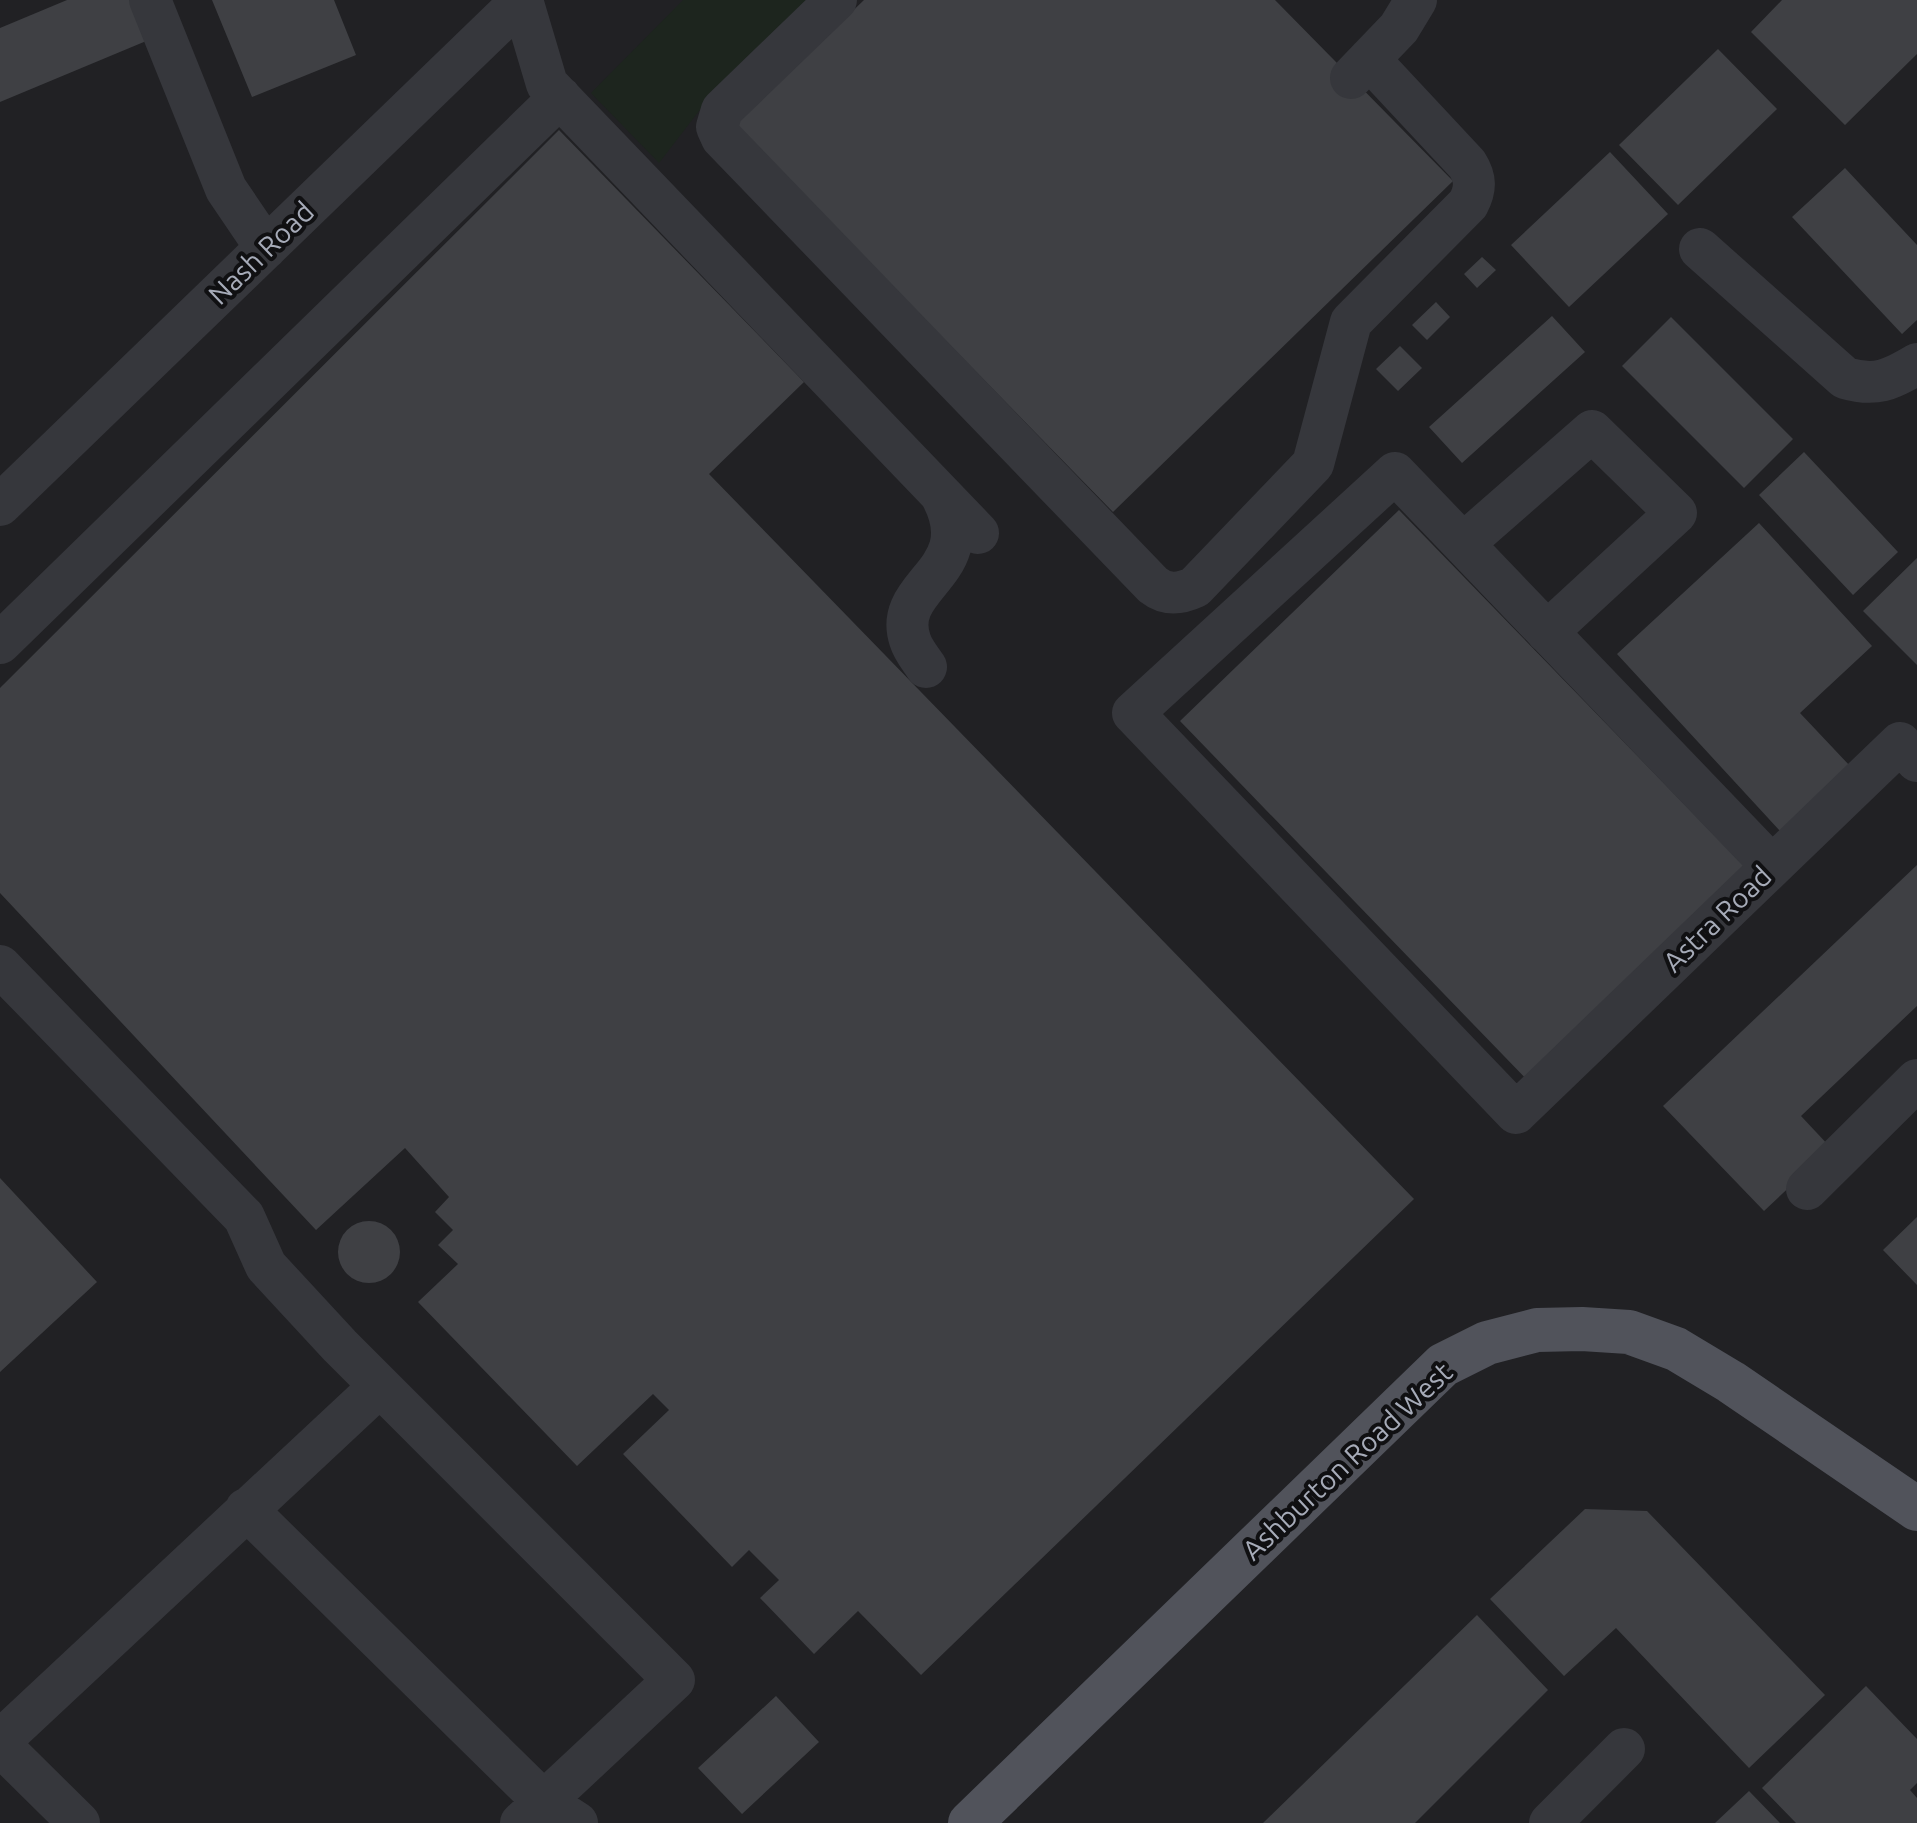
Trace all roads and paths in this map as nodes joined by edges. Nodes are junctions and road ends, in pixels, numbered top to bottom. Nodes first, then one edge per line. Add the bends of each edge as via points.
1 (150, 0) edge
2 (522, 0) edge
3 (836, 0) edge
4 (1416, 0) edge
5 (560, 97) junction
6 (266, 248) junction
7 (1700, 249) dead end
8 (1917, 364) edge
9 (940, 494) junction
10 (0, 505) edge
11 (978, 533) dead end
12 (1463, 544) junction
13 (1547, 632) junction
14 (0, 643) edge
15 (926, 667) dead end
16 (1917, 761) edge
17 (1772, 866) junction
18 (0, 966) edge
19 (1917, 1080) edge
20 (1807, 1189) dead end
21 (380, 1386) junction
22 (246, 1509) junction
23 (1917, 1509) edge
24 (0, 1743) edge
25 (1624, 1749) dead end
26 (550, 1818) edge
27 (977, 1821) edge
28 (79, 1823) edge
29 (1550, 1823) edge

1 - 6 street via 226,189
2 - 5 street via 547,84
2 - 6 street, Nash Road
3 - 4 street via 722,110 717,127 722,138 1153,585 1173,593 1195,587 1313,464 1351,322 1473,194 1475,183 1467,164 1360,68 1399,28
5 - 9 street
5 - 14 street
6 - 10 street, Nash Road
7 - 8 street via 1845,378 1868,385
9 - 11 street
9 - 15 street via 951,519 951,549 909,614 910,641
12 - 13 street
12 - 13 street via 1592,431 1676,513
12 - 17 street, Astra Road via 1395,473 1133,713 1516,1113
13 - 17 street
16 - 17 street, Astra Road via 1900,743
18 - 21 street via 244,1217 266,1266
19 - 20 street
21 - 22 street
21 - 26 street via 674,1680
22 - 24 street
22 - 26 street
23 - 27 main road, Ashburton Road West via 1676,1349 1629,1332 1582,1329 1537,1330 1487,1343 1443,1365
24 - 28 street
25 - 29 street

